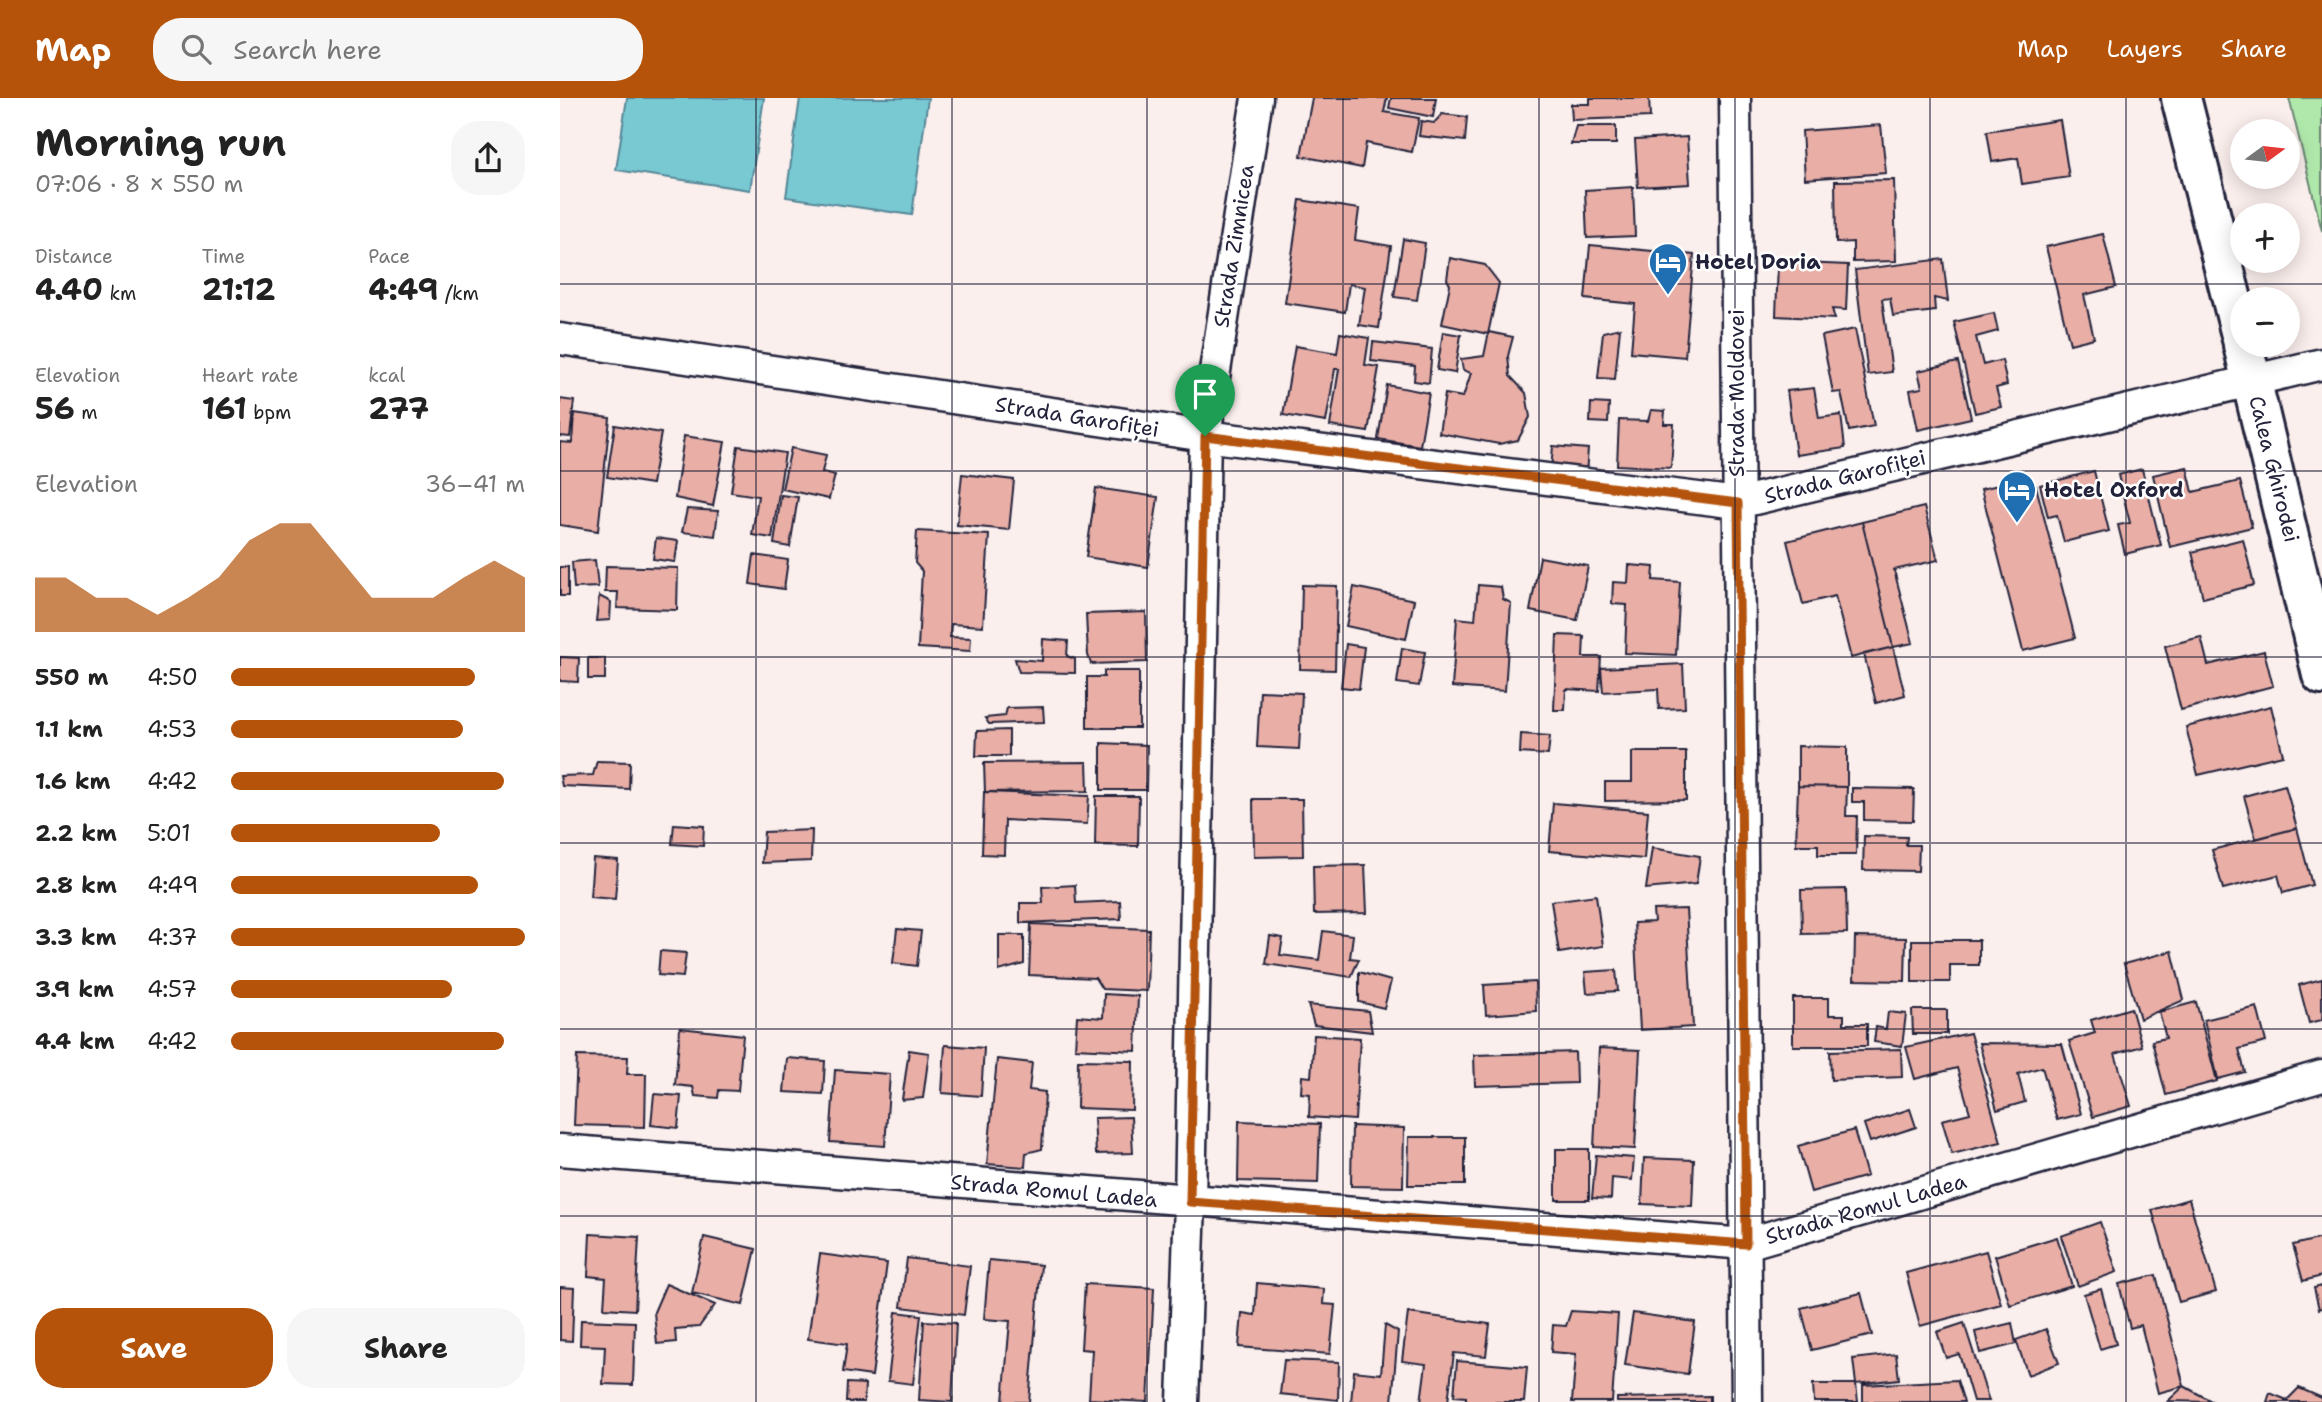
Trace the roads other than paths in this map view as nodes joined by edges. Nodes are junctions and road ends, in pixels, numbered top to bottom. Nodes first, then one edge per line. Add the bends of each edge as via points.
1 (1257, 98) edge
2 (1735, 98) edge
3 (2181, 98) edge
4 (2230, 292) edge
5 (560, 339) edge
6 (2248, 362) edge
7 (2322, 363) edge
8 (1205, 436) junction
9 (1738, 503) junction
10 (2322, 675) edge
11 (2322, 1076) edge
12 (560, 1150) edge
13 (1190, 1202) junction
14 (1746, 1244) junction
15 (1183, 1402) edge
16 (1747, 1402) edge

1 - 8 street, Strada Zimnicea
2 - 9 street, Strada Moldovei
3 - 4 street
5 - 8 street, Strada Garofiței
6 - 7 street, Strada Garofiței
6 - 9 street, Strada Garofiței
6 - 10 street, Calea Ghirodei
8 - 9 street, Strada Garofiței
8 - 13 street, Strada Zimnicea
9 - 14 street, Strada Moldovei
11 - 14 street, Strada Romul Ladea
12 - 13 street, Strada Romul Ladea
13 - 14 street, Strada Romul Ladea
13 - 15 street, Strada Zimnicea
14 - 16 street, Strada Moldovei

